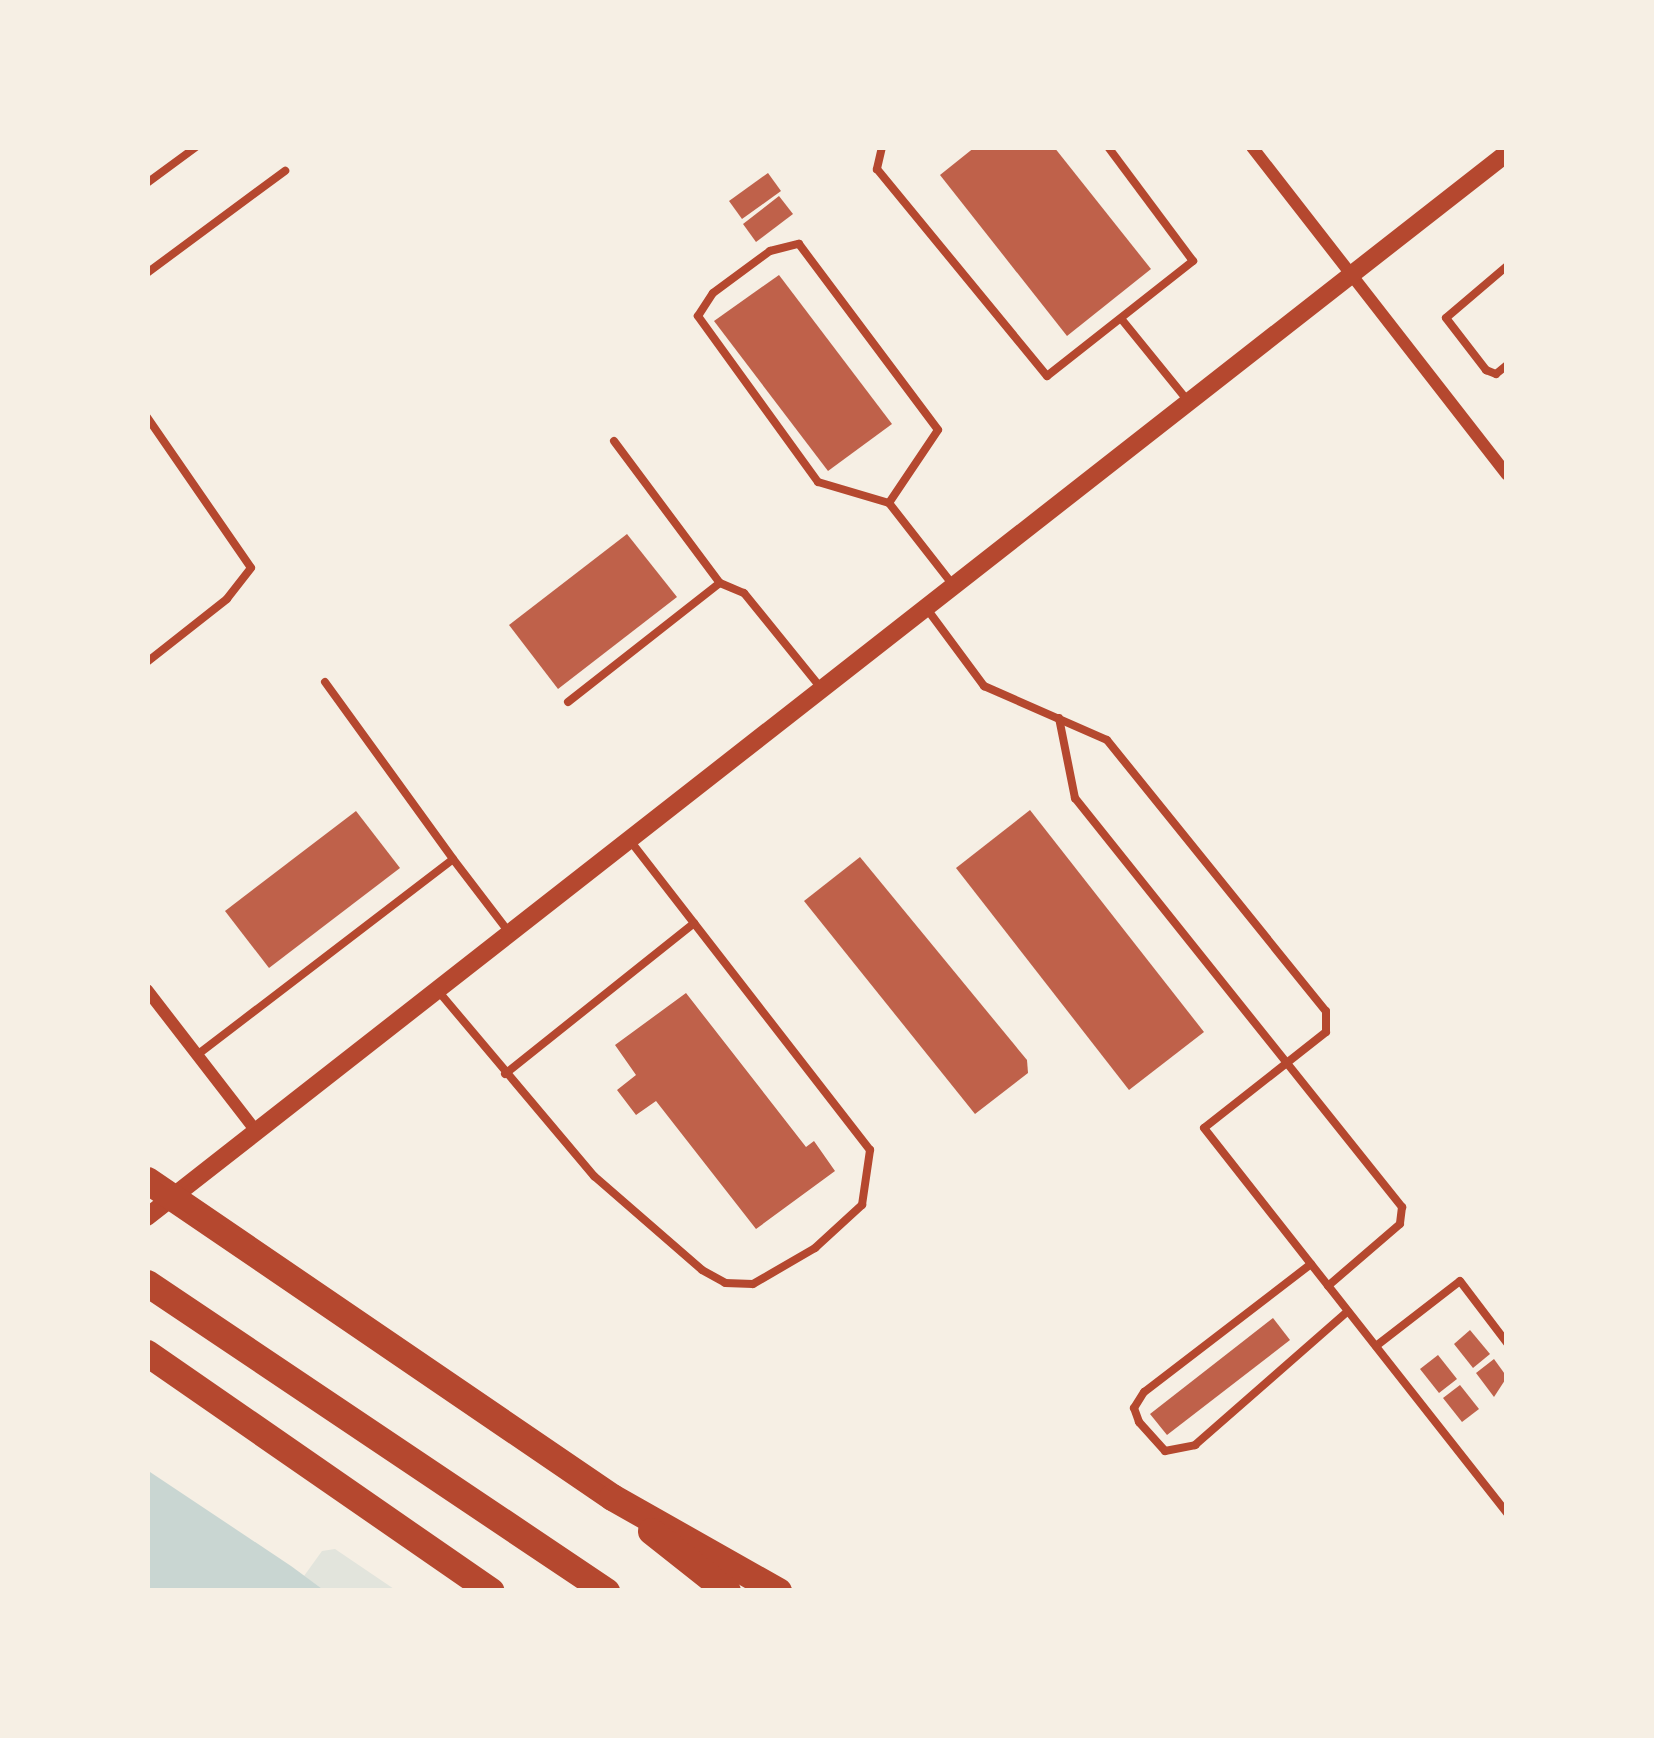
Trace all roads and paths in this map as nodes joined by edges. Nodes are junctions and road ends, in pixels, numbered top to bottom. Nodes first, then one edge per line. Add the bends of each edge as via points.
1 (196, 147) edge
2 (882, 147) edge
3 (1108, 147) edge
4 (1252, 147) edge
5 (1507, 153) edge
6 (285, 171) dead end
7 (147, 183) edge
8 (1507, 266) edge
9 (147, 273) edge
10 (1350, 276) junction
11 (1123, 321) junction
12 (1507, 365) edge
13 (1189, 402) junction
14 (147, 417) edge
15 (614, 441) dead end
16 (1507, 475) edge
17 (889, 503) junction
18 (721, 583) junction
19 (954, 586) junction
20 (926, 608) junction
21 (147, 662) edge
22 (325, 682) dead end
23 (822, 689) junction
24 (568, 702) dead end
25 (1059, 718) junction
26 (629, 840) junction
27 (453, 859) junction
28 (694, 922) junction
29 (509, 933) junction
30 (436, 989) junction
31 (147, 990) edge
32 (197, 1055) junction
33 (1286, 1064) junction
34 (506, 1074) junction
35 (256, 1131) junction
36 (147, 1180) edge
37 (147, 1217) edge
38 (1311, 1264) junction
39 (147, 1282) edge
40 (1328, 1286) junction
41 (1348, 1311) junction
42 (1507, 1342) edge
43 (1376, 1346) junction
44 (147, 1353) edge
45 (612, 1497) junction
46 (1507, 1514) edge
47 (491, 1591) edge
48 (606, 1591) edge
49 (728, 1591) edge
50 (778, 1591) edge

1 - 7 lane
2 - 11 lane via 877,169 1039,374 1056,374
3 - 11 lane via 1192,261
4 - 10 street
5 - 10 street
6 - 9 lane
8 - 12 lane via 1446,318 1486,370 1496,374
10 - 13 street
10 - 16 street
11 - 13 lane
13 - 19 street
14 - 21 lane via 251,568 227,599
15 - 18 lane
17 - 17 lane via 938,430 799,244 770,251 713,293 698,316 818,482
17 - 19 lane
18 - 23 lane via 744,593
18 - 24 lane
19 - 20 street
20 - 23 street
20 - 25 lane via 984,686
22 - 27 lane
23 - 26 street
25 - 33 lane via 1075,798
25 - 33 lane via 1107,740 1326,1011 1326,1032
26 - 28 lane
26 - 29 street
27 - 29 lane
27 - 32 lane
28 - 34 lane
28 - 34 lane via 870,1150 862,1205 815,1248 752,1284 725,1283 628,1212
29 - 30 street
30 - 34 lane
30 - 35 street
31 - 32 street
32 - 35 street
33 - 38 lane via 1204,1128
33 - 40 lane via 1402,1208 1400,1224
35 - 37 street
36 - 45 highway
38 - 40 lane
38 - 41 lane via 1144,1392 1134,1408 1139,1422 1165,1451 1195,1445
39 - 48 highway
40 - 41 lane
41 - 43 lane
42 - 43 lane via 1460,1281
43 - 46 lane
44 - 47 highway
45 - 49 highway
45 - 50 highway

